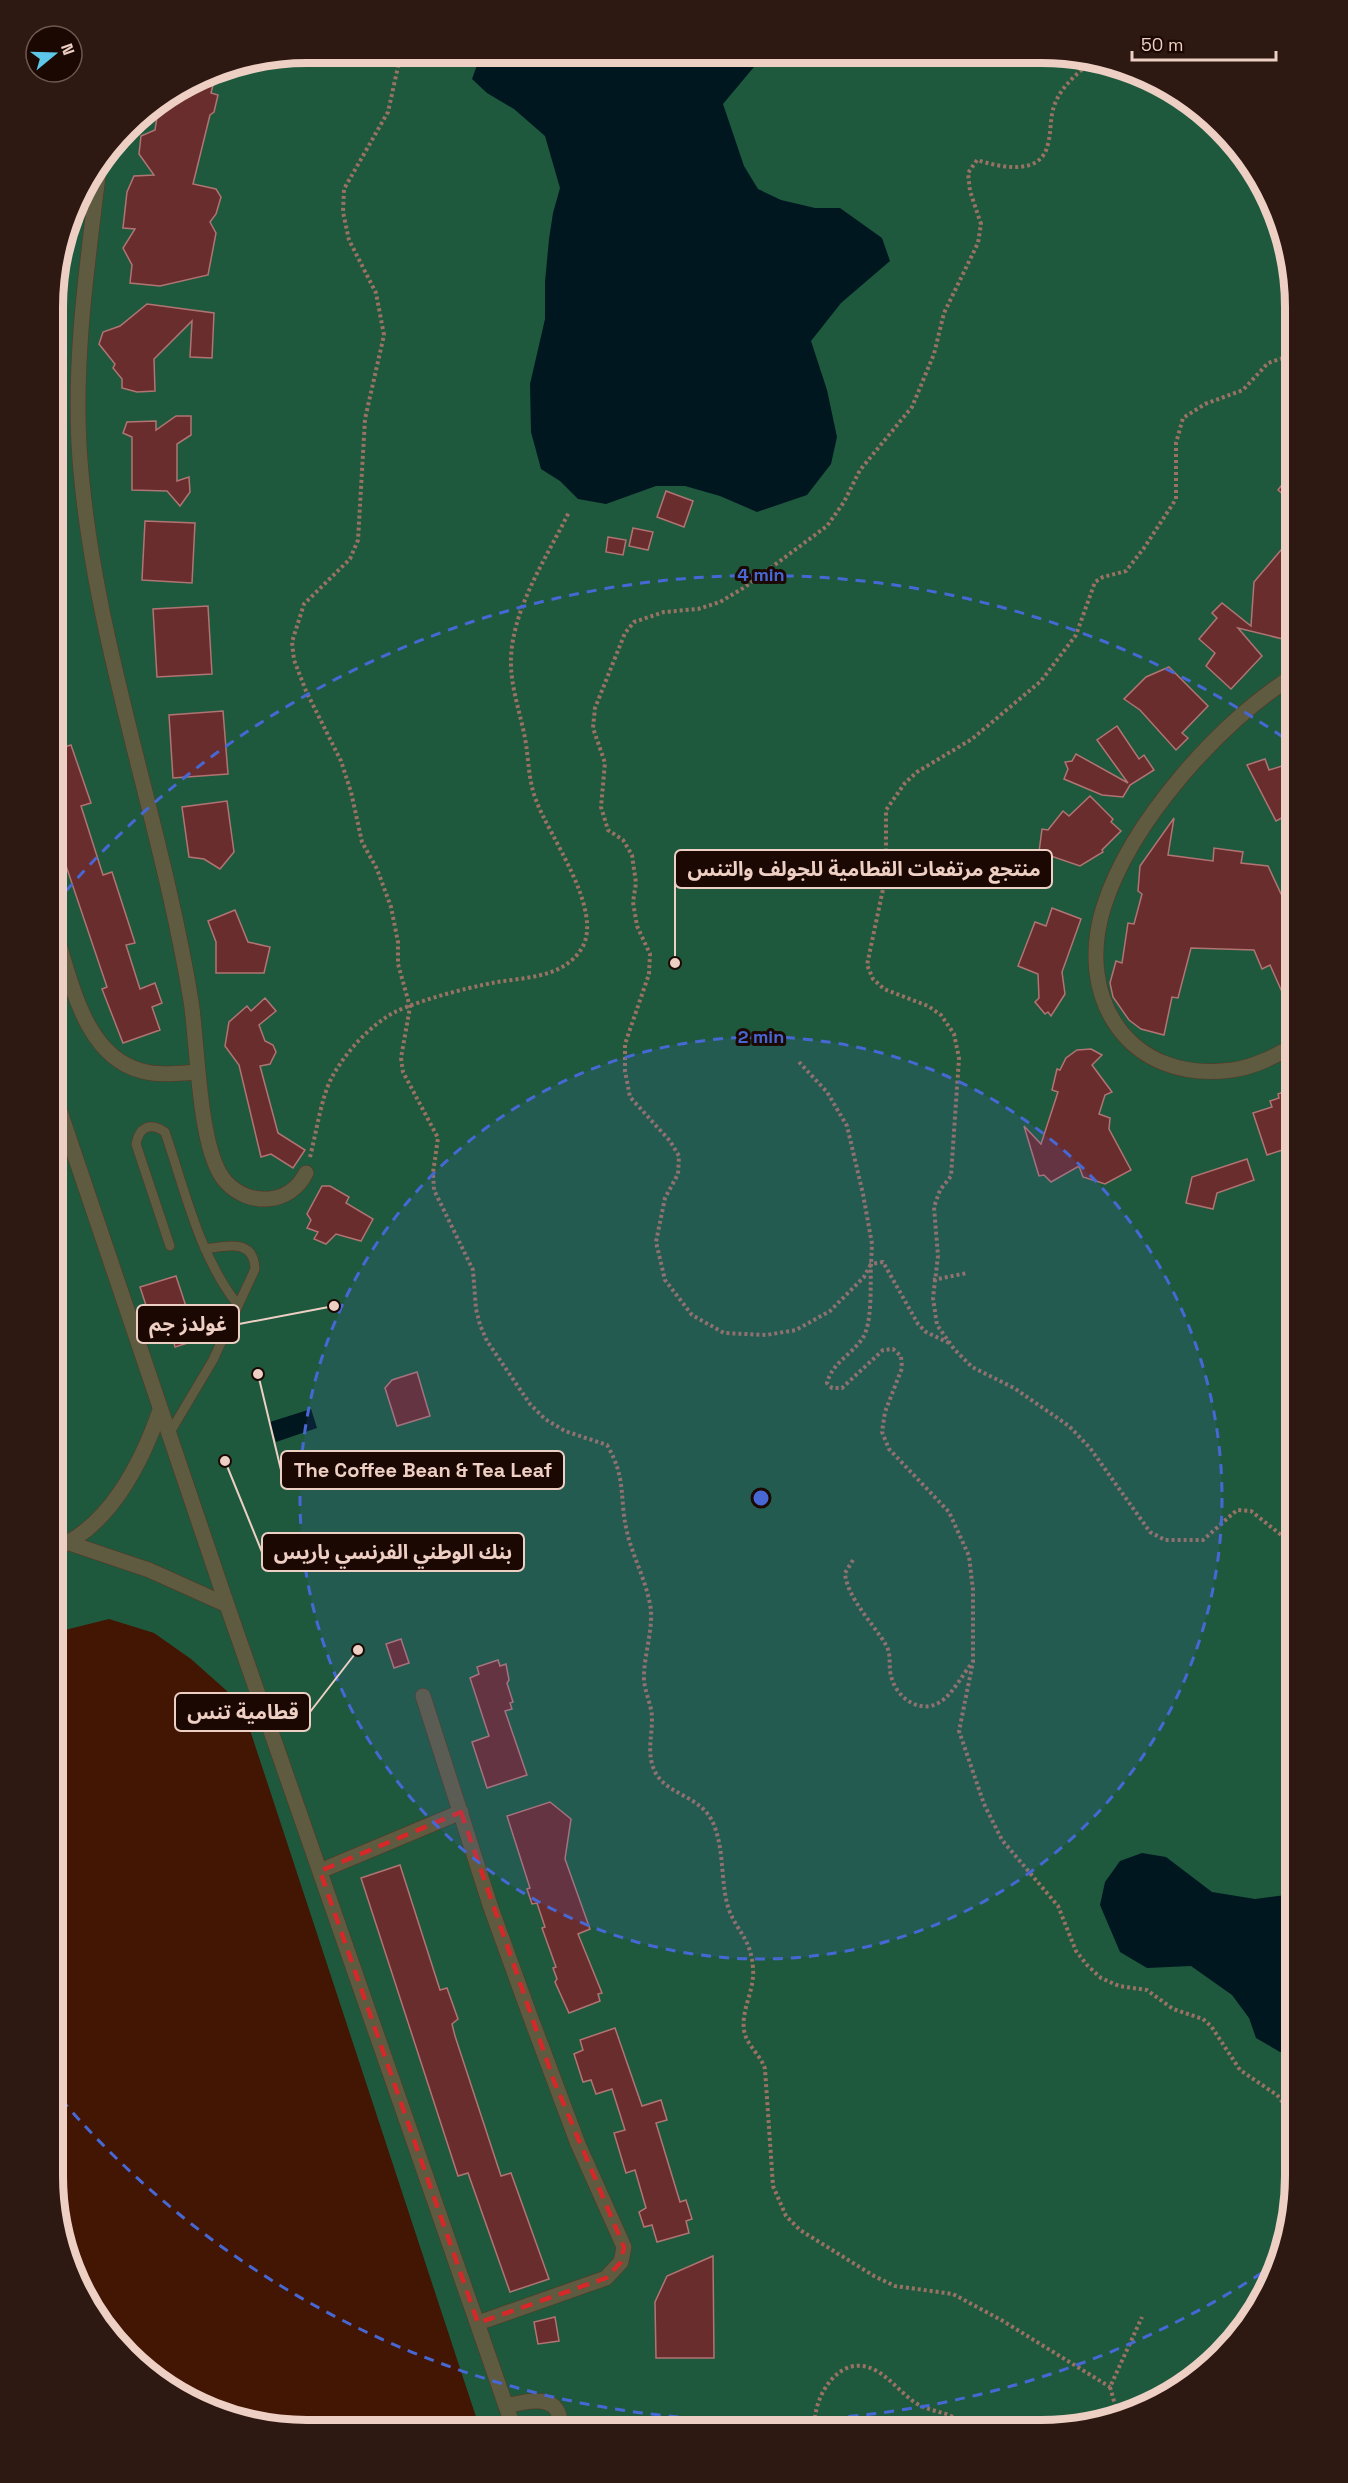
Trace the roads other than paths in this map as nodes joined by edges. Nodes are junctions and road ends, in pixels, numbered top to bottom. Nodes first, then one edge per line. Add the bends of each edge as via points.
1 (97, 183) edge
2 (1285, 683) edge
3 (63, 954) edge
4 (1285, 1051) edge
5 (198, 1072) junction
6 (63, 1121) edge
7 (306, 1173) road end
8 (170, 1246) dead end
9 (205, 1249) junction
10 (238, 1305) junction
11 (160, 1410) junction
12 (169, 1434) junction
13 (69, 1543) junction
14 (63, 1545) edge
15 (227, 1605) junction
16 (423, 1696) dead end
17 (461, 1812) junction
18 (320, 1871) junction
19 (478, 2323) junction
20 (506, 2406) junction
21 (511, 2420) edge
22 (558, 2420) edge

1 - 5 street via 80,362 83,493 100,595 175,911 195,1025
2 - 4 street via 1238,719 1160,803 1135,837 1103,909 1096,950 1096,980 1105,1008 1121,1033 1143,1052 1169,1066 1198,1071 1232,1070
3 - 5 street via 88,1024 103,1049 143,1072
5 - 7 street via 205,1128 222,1178 234,1190 248,1198 280,1197 298,1185
6 - 11 street
8 - 9 lane via 136,1144 138,1134 146,1127 156,1126 165,1132
9 - 10 lane
9 - 10 lane via 237,1245 252,1256 253,1276
10 - 12 lane via 213,1360
11 - 12 street
11 - 13 street via 140,1461 125,1484 90,1526
12 - 15 street
13 - 14 street
13 - 15 street via 149,1570
15 - 18 street
16 - 17 street
17 - 18 street
17 - 19 street via 491,1908 558,2092 624,2247 618,2269 606,2278
18 - 19 street
19 - 20 street
20 - 21 street
20 - 22 street via 532,2399 546,2402 556,2411

